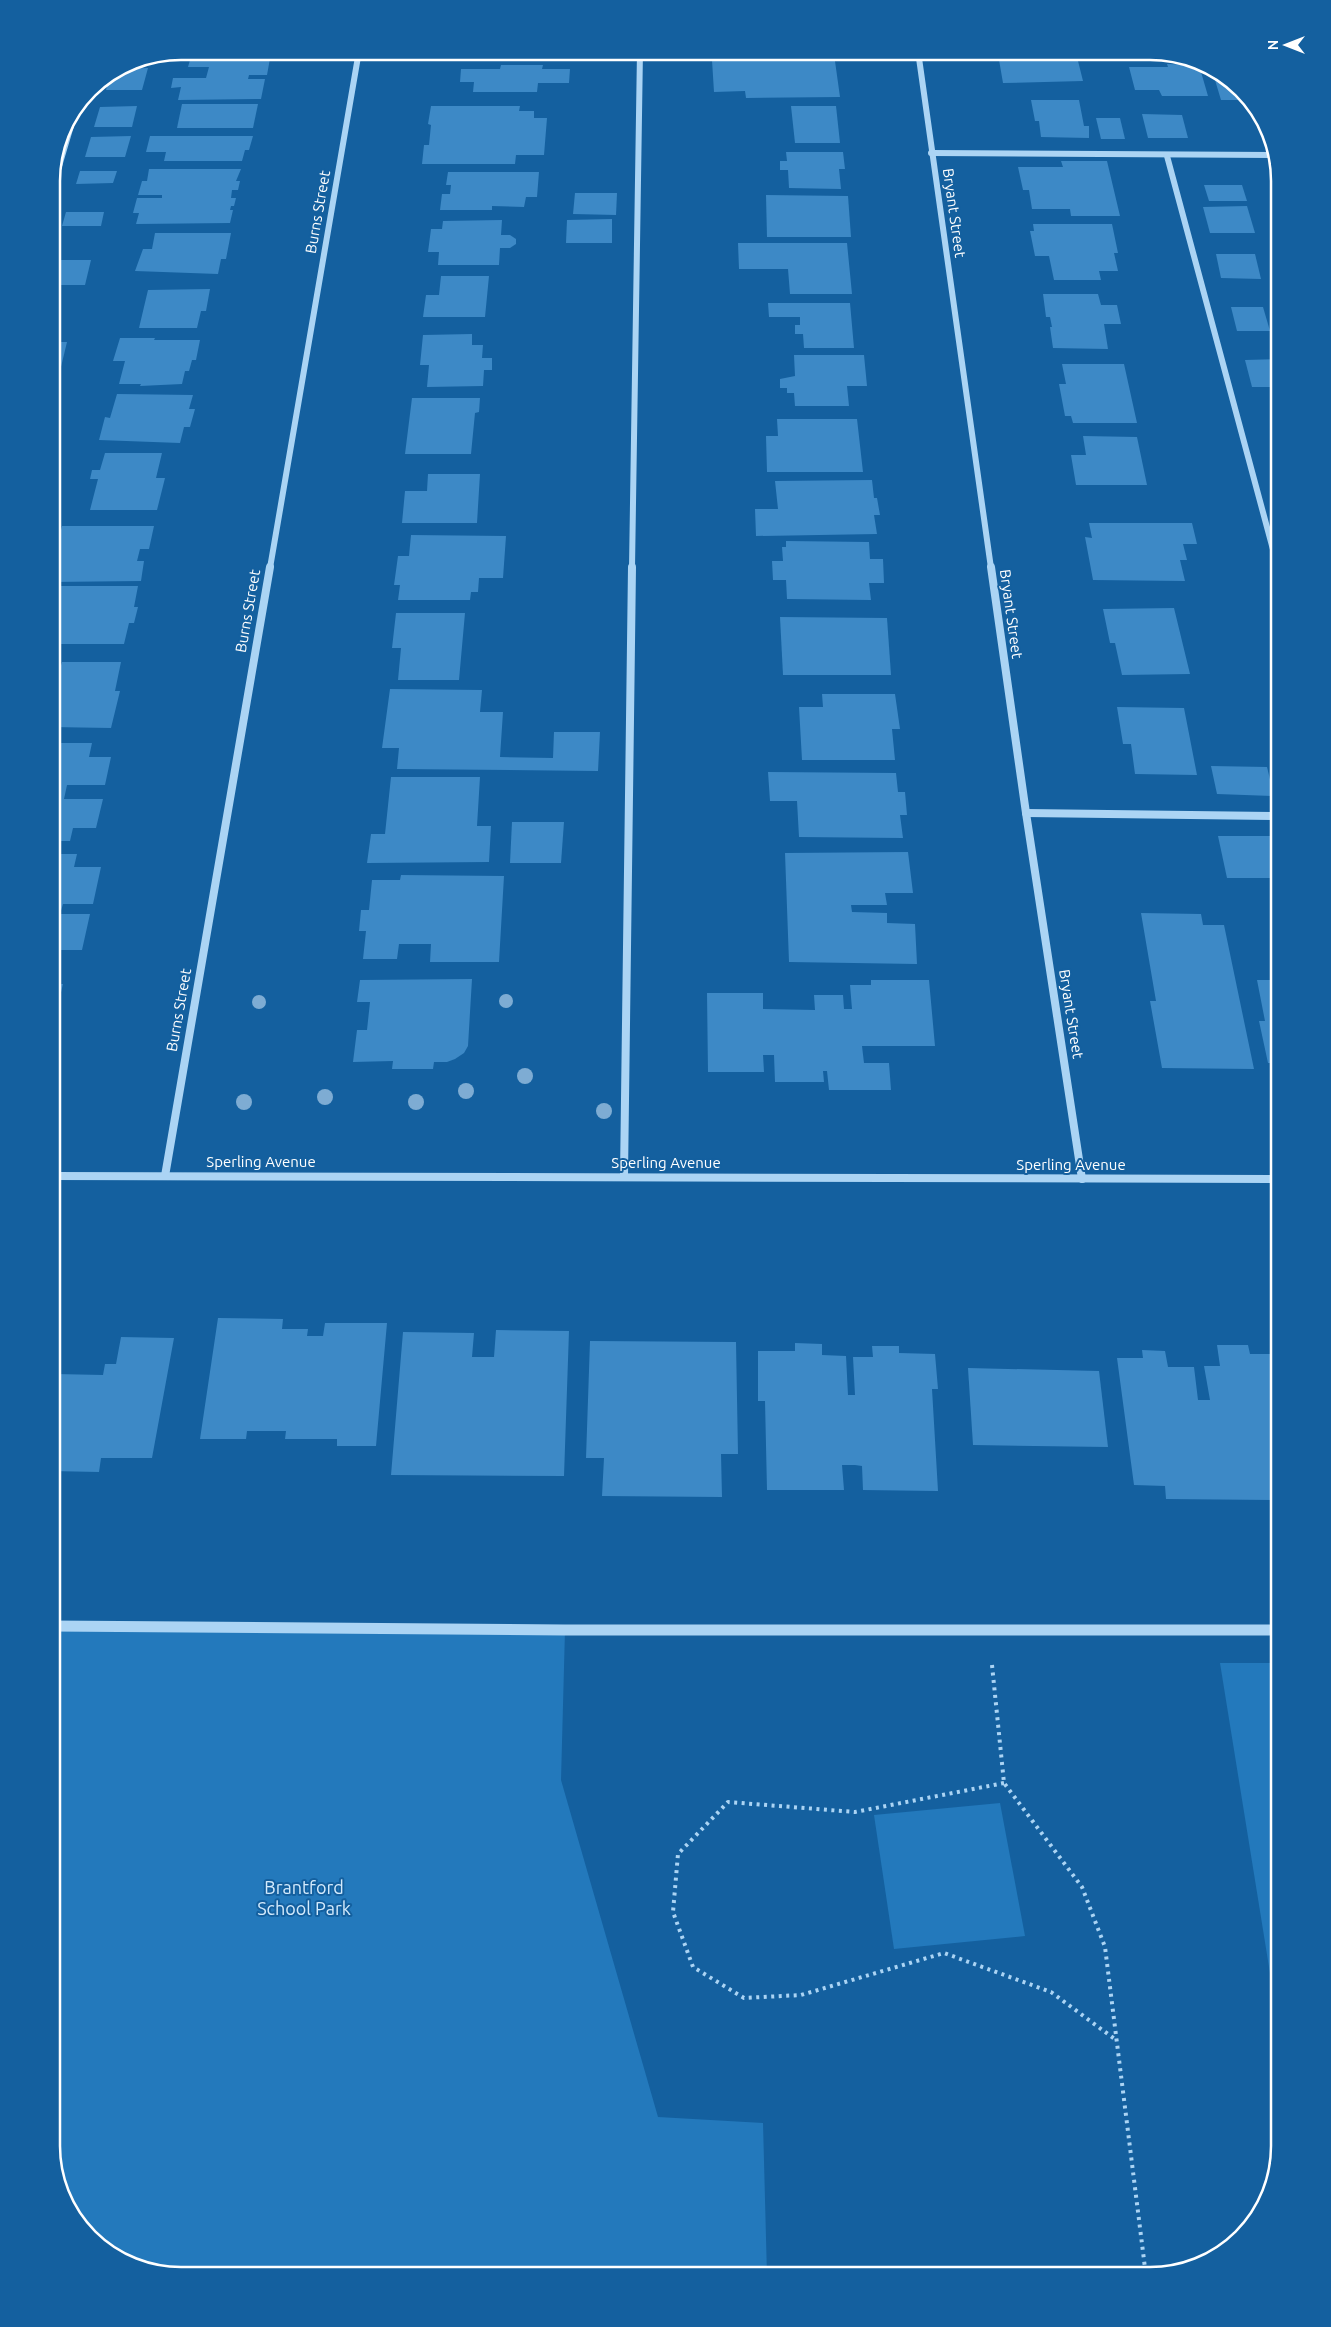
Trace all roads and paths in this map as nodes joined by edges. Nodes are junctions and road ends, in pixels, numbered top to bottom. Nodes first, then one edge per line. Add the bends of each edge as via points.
1 (357, 60) edge
2 (640, 60) edge
3 (919, 60) edge
4 (932, 152) junction
5 (1268, 155) edge
6 (1167, 156) junction
7 (1271, 541) edge
8 (1026, 813) junction
9 (1271, 816) edge
10 (60, 1176) edge
11 (165, 1176) junction
12 (624, 1176) junction
13 (1082, 1179) junction
14 (1271, 1179) edge
15 (60, 1626) edge
16 (989, 1629) junction
17 (1271, 1630) edge
18 (1004, 1783) junction
19 (1116, 2040) junction
20 (1145, 2267) edge

1 - 11 street, Burns Street
2 - 12 street
3 - 4 street, Bryant Street
4 - 6 street
4 - 8 street, Bryant Street
5 - 6 street
6 - 7 street
8 - 9 street
8 - 13 street, Bryant Street
10 - 11 street, Sperling Avenue
11 - 12 street, Sperling Avenue
12 - 13 street, Sperling Avenue
13 - 14 street, Sperling Avenue
15 - 16 street
16 - 17 street
16 - 18 path
18 - 19 path via 1082,1888 1104,1947
18 - 19 path via 854,1812 728,1802 678,1854 673,1912 693,1967 744,1998 801,1995 944,1953 1052,1992
19 - 20 path

